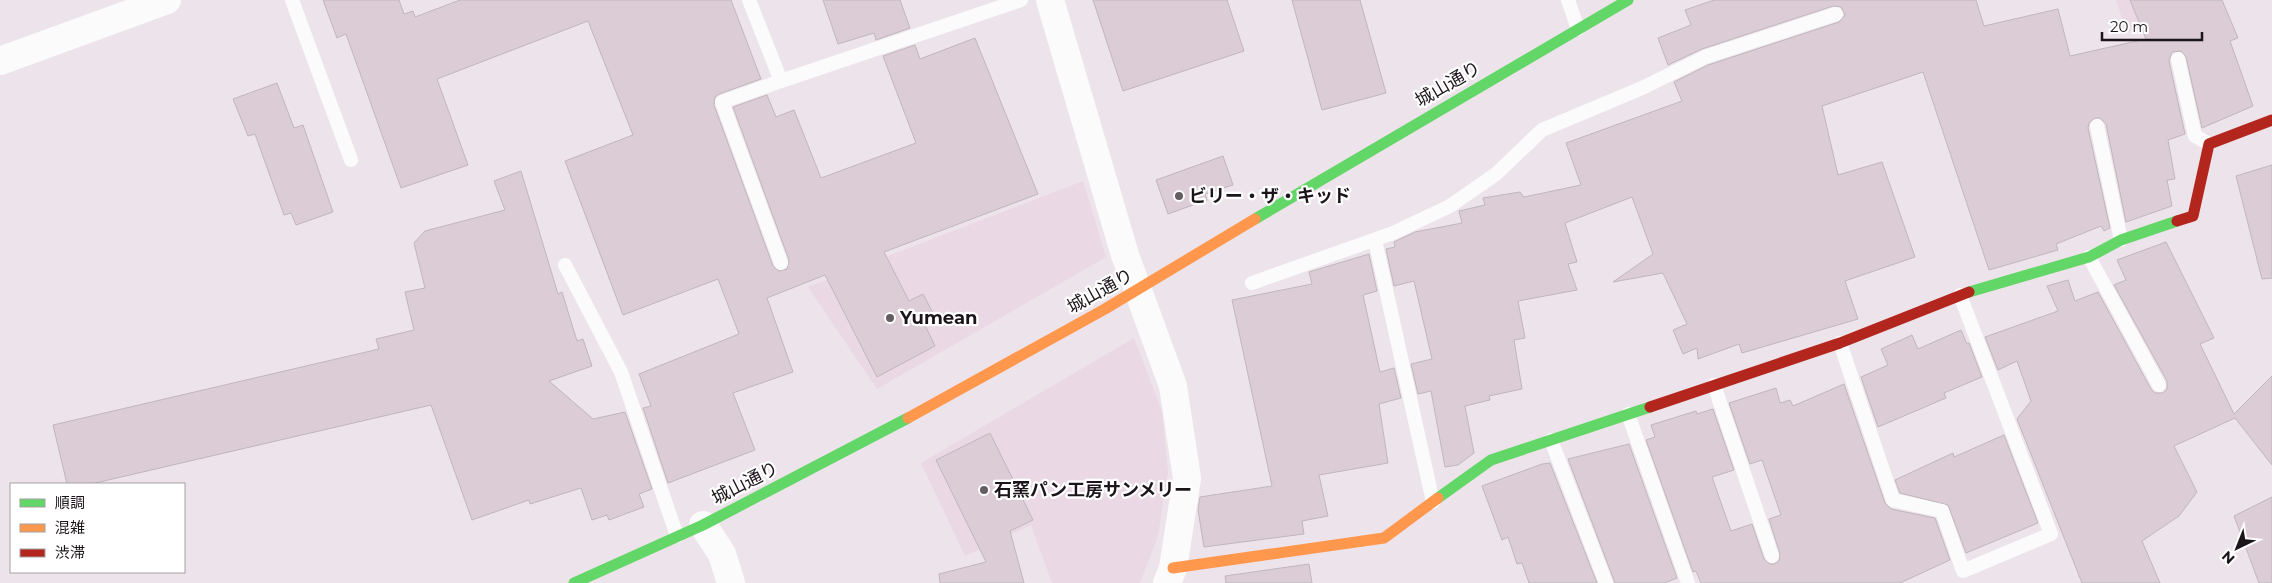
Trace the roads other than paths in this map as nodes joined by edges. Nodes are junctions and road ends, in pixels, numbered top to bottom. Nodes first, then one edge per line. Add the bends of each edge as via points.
1 (167, 0) edge
2 (292, 0) edge
3 (750, 0) edge
4 (1021, 0) edge
5 (1050, 0) edge
6 (1568, 0) edge
7 (1628, 0) edge
8 (1836, 14) dead end
9 (1578, 29) junction
10 (2178, 59) dead end
11 (0, 61) edge
12 (780, 82) junction
13 (2272, 120) edge
14 (2097, 126) dead end
15 (2209, 144) junction
16 (351, 160) dead end
17 (1375, 240) junction
18 (2122, 240) junction
19 (2089, 257) junction
20 (781, 263) dead end
21 (565, 265) dead end
22 (1252, 283) dead end
23 (1138, 291) junction
24 (1960, 295) junction
25 (1840, 343) junction
26 (1714, 385) junction
27 (2159, 385) dead end
28 (1628, 414) junction
29 (1551, 440) junction
30 (1433, 502) junction
31 (703, 525) junction
32 (677, 536) junction
33 (1772, 556) dead end
34 (1170, 576) edge
35 (574, 583) edge
36 (731, 583) edge
37 (1606, 583) edge
38 (1688, 583) edge

1 - 11 street
2 - 16 lane
3 - 12 lane
4 - 12 lane
5 - 23 street
6 - 9 lane
7 - 9 street, 城山通り
8 - 17 lane via 1705,57 1642,88 1542,130 1496,174 1450,206
9 - 23 street, 城山通り
10 - 15 lane via 2195,136
12 - 20 lane via 722,102
13 - 15 street
14 - 18 lane
15 - 18 street via 2193,216
17 - 22 lane
17 - 30 lane
18 - 19 street
19 - 24 street
19 - 27 lane
21 - 32 lane via 621,372
23 - 31 street, 城山通り via 892,427
23 - 34 street via 1173,386 1187,478
24 - 25 street
24 - 25 lane via 2051,534 1963,571 1942,511 1893,500
25 - 26 street
26 - 28 street
26 - 33 lane
28 - 29 street
28 - 38 lane
29 - 30 street via 1491,460
29 - 37 lane
30 - 34 street via 1384,538
31 - 32 street, 城山通り
31 - 36 street via 722,554
32 - 35 street, 城山通り

